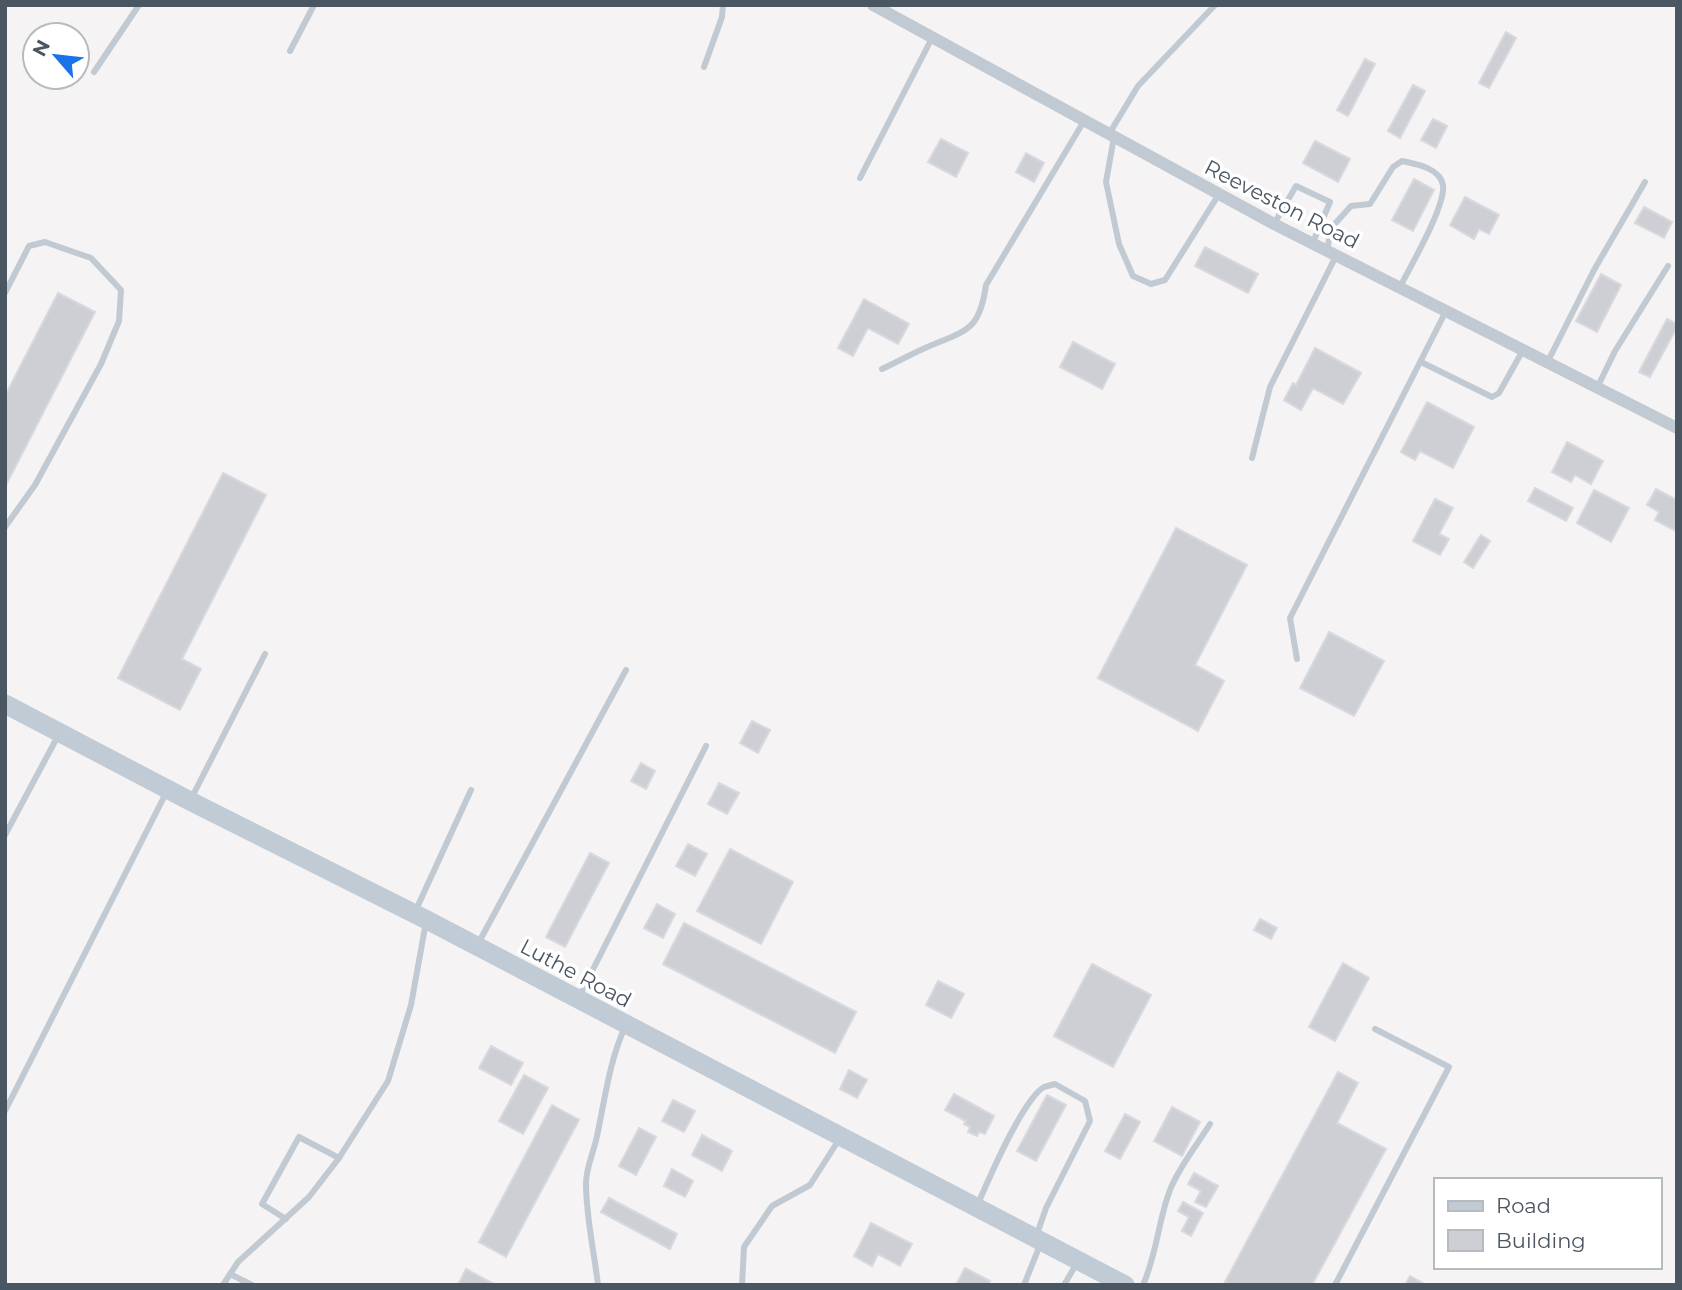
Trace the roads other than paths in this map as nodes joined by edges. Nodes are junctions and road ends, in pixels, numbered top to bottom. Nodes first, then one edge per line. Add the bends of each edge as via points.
1 (139, 5) edge
2 (314, 5) edge
3 (723, 5) edge
4 (873, 5) edge
5 (1215, 5) edge
6 (932, 38) junction
7 (290, 51) dead end
8 (704, 68) dead end
9 (94, 72) dead end
10 (1084, 121) junction
11 (1111, 136) junction
12 (860, 178) dead end
13 (1645, 183) dead end
14 (1219, 194) junction
15 (1274, 223) junction
16 (1312, 242) junction
17 (1332, 252) junction
18 (1668, 266) dead end
19 (1400, 288) junction
20 (5, 293) edge
21 (1446, 312) junction
22 (1523, 350) junction
23 (1421, 362) junction
24 (1547, 363) junction
25 (882, 369) dead end
26 (1597, 388) junction
27 (1677, 428) edge
28 (1252, 458) dead end
29 (5, 527) edge
30 (265, 654) dead end
31 (1297, 659) dead end
32 (626, 670) dead end
33 (5, 704) edge
34 (60, 732) junction
35 (706, 746) dead end
36 (167, 789) junction
37 (471, 789) dead end
38 (190, 801) junction
39 (5, 835) edge
40 (420, 917) junction
41 (477, 947) junction
42 (577, 1000) junction
43 (626, 1025) junction
44 (1375, 1029) dead end
45 (5, 1111) edge
46 (1210, 1125) dead end
47 (840, 1138) junction
48 (339, 1158) junction
49 (976, 1208) junction
50 (285, 1219) junction
51 (1038, 1240) junction
52 (1079, 1261) junction
53 (230, 1274) junction
54 (223, 1285) edge
55 (252, 1285) edge
56 (598, 1285) edge
57 (742, 1285) edge
58 (1024, 1285) edge
59 (1064, 1285) edge
60 (1125, 1285) edge
61 (1143, 1285) edge
62 (1335, 1285) edge

1 - 9 lane
2 - 7 lane
3 - 8 lane
4 - 6 street, Reeveston Road
5 - 11 lane via 1138,86
6 - 10 street, Reeveston Road
6 - 12 lane
10 - 11 street, Reeveston Road
10 - 25 lane via 986,285 974,324 960,335
11 - 14 street, Reeveston Road
11 - 14 lane via 1106,182 1119,244 1133,275 1152,284 1165,281
13 - 24 lane
14 - 15 street, Reeveston Road
15 - 16 street, Reeveston Road
15 - 16 lane via 1296,186 1330,202
16 - 17 street, Reeveston Road
17 - 19 street, Reeveston Road
17 - 19 lane via 1332,226 1352,206 1370,204 1393,167 1402,162 1422,165 1443,184 1441,199
17 - 28 lane via 1270,387
18 - 26 lane
19 - 21 street, Reeveston Road
20 - 29 lane via 29,246 45,242 91,258 121,290 119,321 101,365 35,485
21 - 22 street, Reeveston Road
21 - 23 lane
22 - 23 lane via 1499,393 1492,397
22 - 24 street, Reeveston Road
23 - 31 lane via 1290,618
24 - 26 street, Reeveston Road
26 - 27 street, Reeveston Road
30 - 38 lane
32 - 41 lane
33 - 34 street, Luthe Road
34 - 36 street, Luthe Road
34 - 39 lane
35 - 42 lane
36 - 38 street, Luthe Road
36 - 45 lane
37 - 40 lane
38 - 40 street, Luthe Road
40 - 41 street, Luthe Road
40 - 48 lane via 411,1005 388,1081
41 - 42 street, Luthe Road
42 - 43 street, Luthe Road
43 - 47 street, Luthe Road
43 - 56 lane via 606,1083 586,1180
44 - 62 lane via 1449,1067
46 - 61 lane via 1171,1189
47 - 49 street, Luthe Road
47 - 57 lane via 810,1185 772,1206 744,1247
48 - 50 lane via 309,1198
48 - 50 lane via 299,1137 262,1204
49 - 51 street, Luthe Road
49 - 51 lane via 1026,1107 1043,1088 1055,1084 1085,1101 1090,1121 1046,1208
50 - 53 lane
51 - 52 street, Luthe Road
51 - 58 lane
52 - 59 lane
52 - 60 street, Luthe Road
53 - 54 lane
53 - 55 lane

